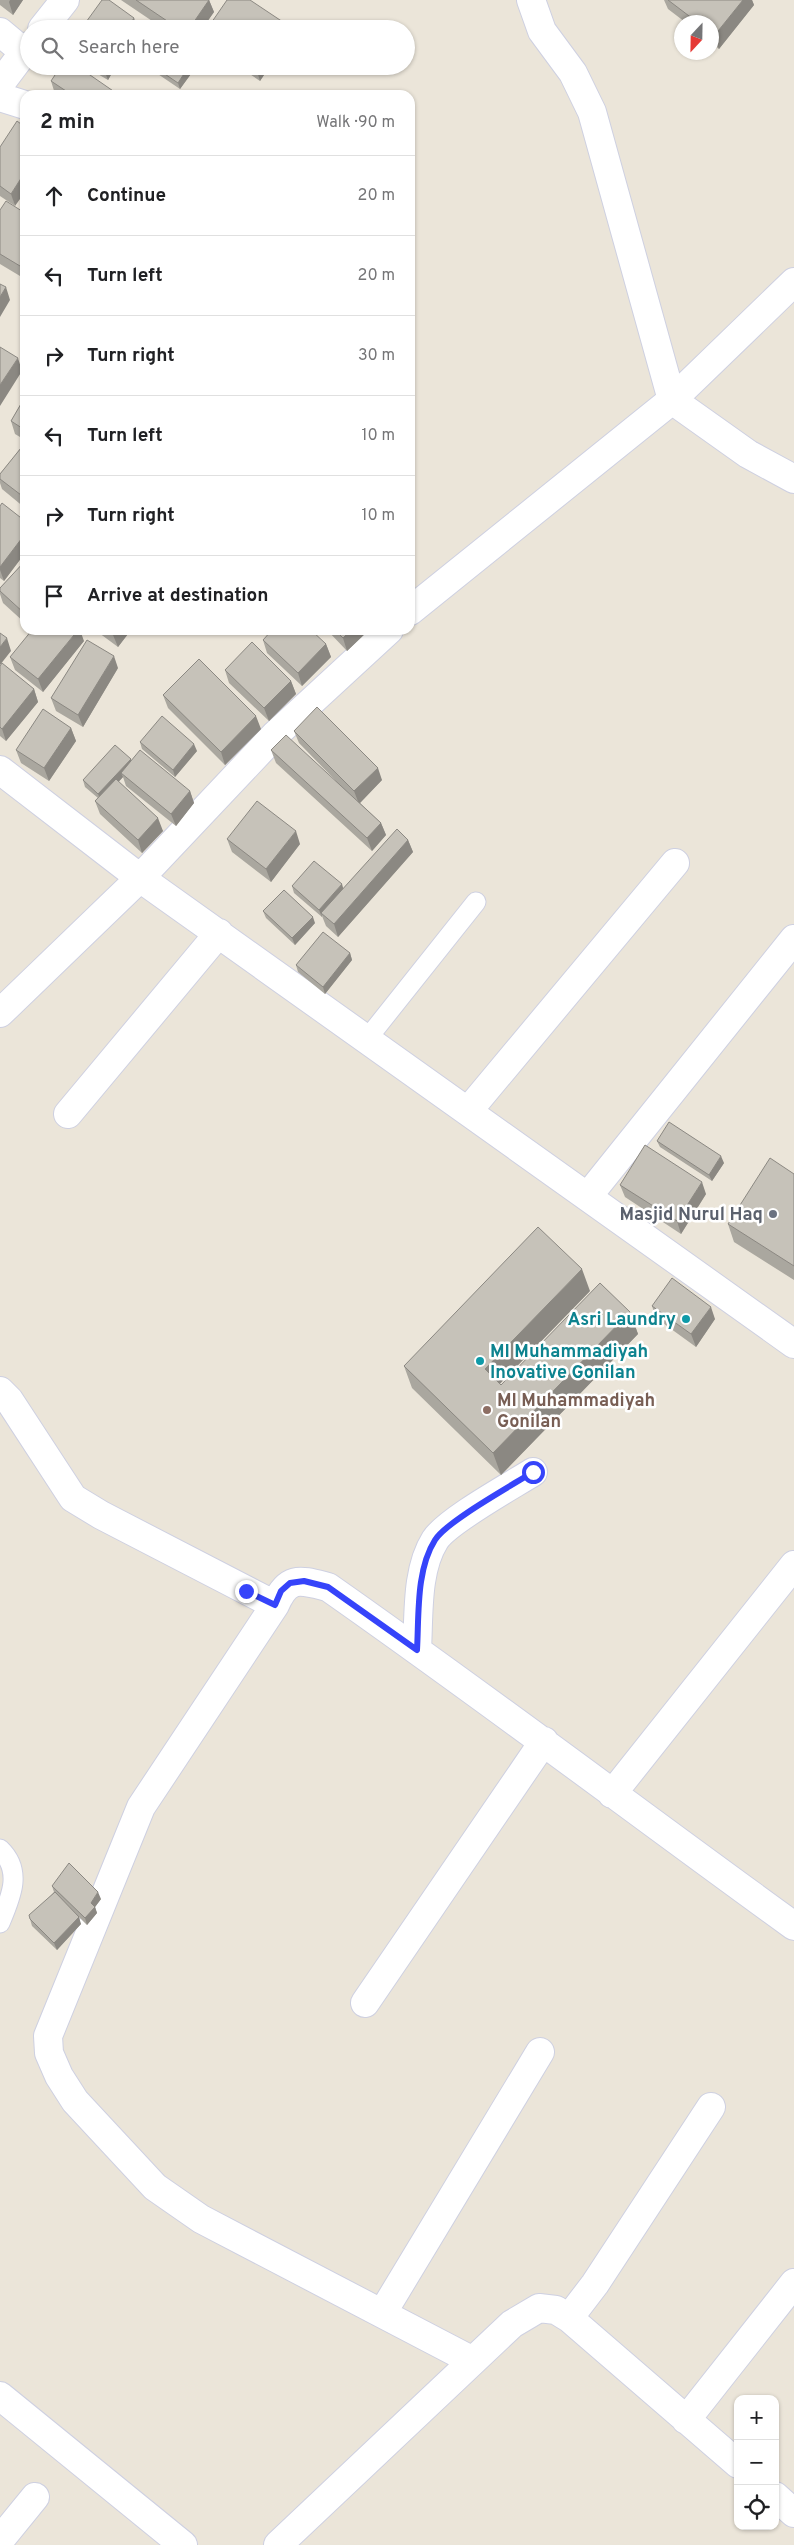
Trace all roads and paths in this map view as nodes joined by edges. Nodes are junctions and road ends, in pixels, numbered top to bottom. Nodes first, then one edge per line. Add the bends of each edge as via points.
1 (66, 0) edge
2 (531, 0) edge
3 (49, 20) edge
4 (0, 32) edge
5 (20, 45) edge
6 (20, 57) edge
7 (0, 84) edge
8 (0, 97) edge
9 (20, 103) edge
10 (794, 282) edge
11 (672, 400) junction
12 (794, 479) edge
13 (415, 607) edge
14 (384, 635) edge
15 (0, 770) edge
16 (675, 862) dead end
17 (140, 878) junction
18 (476, 902) dead end
19 (219, 934) junction
20 (794, 939) edge
21 (0, 1014) edge
22 (367, 1039) junction
23 (468, 1111) junction
24 (68, 1114) dead end
25 (588, 1196) junction
26 (794, 1344) edge
27 (0, 1391) edge
28 (533, 1472) dead end
29 (794, 1565) edge
30 (275, 1605) junction
31 (417, 1650) junction
32 (544, 1741) junction
33 (612, 1794) junction
34 (0, 1848) edge
35 (0, 1923) edge
36 (794, 1926) edge
37 (365, 2003) dead end
38 (540, 2052) dead end
39 (711, 2107) dead end
40 (794, 2284) edge
41 (383, 2312) junction
42 (569, 2318) junction
43 (472, 2360) junction
44 (0, 2396) edge
45 (686, 2420) junction
46 (734, 2461) edge
47 (35, 2497) dead end
48 (779, 2500) edge
49 (794, 2513) edge
50 (0, 2540) edge
51 (182, 2545) edge
52 (278, 2545) edge

1 - 3 street
2 - 11 street via 542,31 573,72 592,112
4 - 5 street
6 - 7 street
8 - 9 street
10 - 11 street
11 - 12 street via 748,454
11 - 13 street
14 - 17 street via 275,735
15 - 17 street
16 - 23 street
17 - 19 street
17 - 21 street
18 - 22 lane
19 - 22 street
19 - 24 street
20 - 25 street
22 - 23 street
23 - 25 street
25 - 26 street
27 - 30 street via 73,1498
28 - 31 street via 460,1519 436,1539 426,1562 420,1596
29 - 33 street
30 - 31 street via 281,1591 290,1583 304,1581 328,1587
30 - 41 street via 142,1806 48,2036 49,2053 75,2101 155,2186 201,2219
31 - 32 street
32 - 33 street
32 - 37 street
33 - 36 street
34 - 35 lane via 10,1858 14,1874
38 - 41 street
39 - 42 street via 595,2284
40 - 45 street
41 - 43 street
42 - 43 street via 556,2310 539,2308 512,2324
42 - 45 street
43 - 52 street
44 - 51 street
45 - 46 street
47 - 50 street
48 - 49 street

